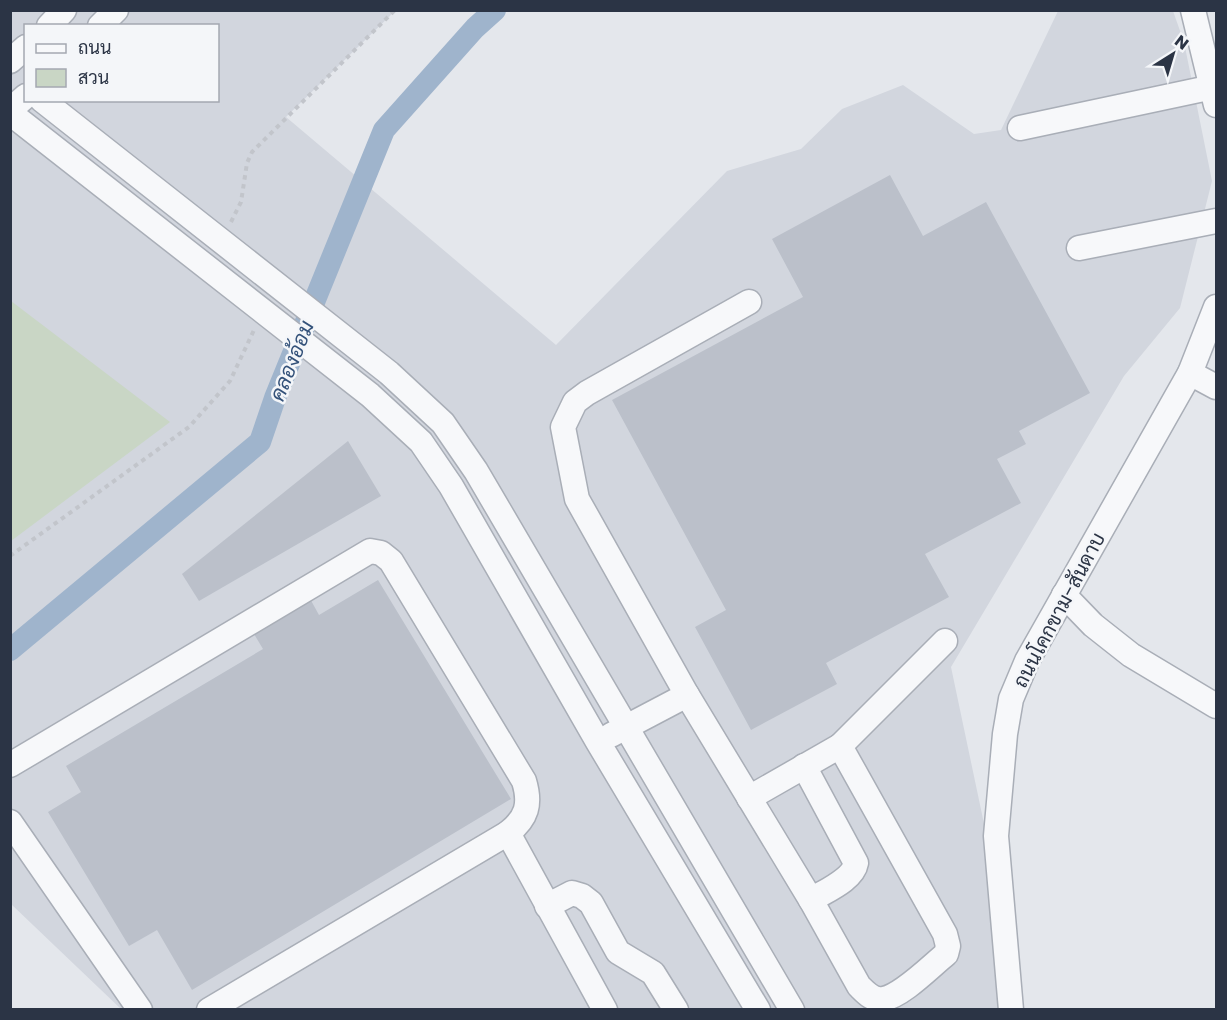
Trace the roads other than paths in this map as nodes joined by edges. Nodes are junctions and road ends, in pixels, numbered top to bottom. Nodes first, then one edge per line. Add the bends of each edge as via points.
1 (64, 10) edge
2 (116, 10) edge
3 (1193, 10) edge
4 (50, 24) edge
5 (102, 24) edge
6 (24, 49) edge
7 (10, 61) edge
8 (10, 75) edge
9 (24, 86) edge
10 (1215, 96) edge
11 (24, 98) edge
12 (47, 102) edge
13 (68, 111) edge
14 (10, 112) edge
15 (1020, 128) dead end
16 (10, 135) edge
17 (51, 144) junction
18 (1216, 221) edge
19 (1079, 248) dead end
20 (749, 302) dead end
21 (1216, 308) edge
22 (1190, 373) junction
23 (1216, 387) edge
24 (1064, 595) junction
25 (945, 641) dead end
26 (687, 695) junction
27 (1216, 706) edge
28 (625, 727) junction
29 (598, 742) junction
30 (840, 746) junction
31 (10, 765) edge
32 (804, 766) junction
33 (749, 798) junction
34 (10, 822) edge
35 (508, 833) junction
36 (811, 900) junction
37 (547, 906) junction
38 (140, 1010) edge
39 (209, 1010) edge
40 (605, 1010) edge
41 (676, 1010) edge
42 (758, 1010) edge
43 (792, 1010) edge
44 (1011, 1010) edge

1 - 4 street
2 - 5 street
3 - 10 street
6 - 7 street
8 - 9 street
10 - 15 street
11 - 14 street
12 - 13 street
13 - 28 street via 389,373 443,423 476,471
14 - 17 street
16 - 17 street
17 - 29 street via 370,394 421,442 451,486
18 - 19 street
20 - 26 street via 587,393 575,402 563,427 577,498
21 - 22 street, ถนนโคกขาม-สันดาบ
22 - 23 street
22 - 24 street, ถนนโคกขาม-สันดาบ
24 - 27 street via 1093,625 1131,655
24 - 44 street, ถนนโคกขาม-สันดาบ via 1027,661 1011,699 1005,734 996,837
25 - 30 street
26 - 28 street
26 - 33 street
28 - 29 street
28 - 43 street
29 - 42 street
30 - 32 street
30 - 36 street via 945,934 946,954 907,986 883,999 871,998 859,986
31 - 35 street via 370,550 391,561 524,782 530,799 526,812
32 - 33 street
32 - 36 street via 856,863 847,877
33 - 36 street
34 - 38 street
35 - 37 street
35 - 39 street
37 - 40 street
37 - 41 street via 572,893 591,903 618,952 653,973

